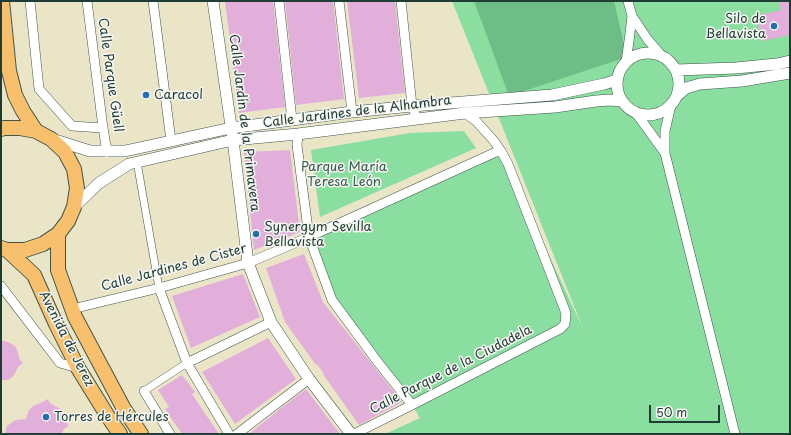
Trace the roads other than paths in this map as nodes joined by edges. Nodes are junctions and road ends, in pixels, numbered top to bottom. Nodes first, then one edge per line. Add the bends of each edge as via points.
1 (2, 1) edge
2 (30, 1) edge
3 (87, 1) edge
4 (153, 1) edge
5 (213, 1) edge
6 (279, 1) edge
7 (339, 1) edge
8 (401, 1) edge
9 (628, 1) edge
10 (632, 16) junction
11 (662, 56) junction
12 (790, 61) edge
13 (626, 62) junction
14 (676, 70) junction
15 (790, 73) edge
16 (617, 80) junction
17 (622, 101) junction
18 (674, 101) junction
19 (412, 106) junction
20 (352, 112) junction
21 (465, 113) junction
22 (636, 113) junction
23 (292, 120) junction
24 (409, 120) junction
25 (103, 128) junction
26 (231, 128) junction
27 (1, 130) edge
28 (36, 131) junction
29 (298, 134) junction
30 (51, 139) junction
31 (232, 140) junction
32 (172, 141) junction
33 (501, 151) junction
34 (107, 152) junction
35 (665, 153) junction
36 (137, 162) junction
37 (74, 207) junction
38 (58, 234) junction
39 (309, 237) junction
40 (4, 249) edge
41 (248, 263) junction
42 (1, 286) edge
43 (159, 288) junction
44 (72, 309) junction
45 (271, 322) junction
46 (560, 329) joint
47 (187, 363) junction
48 (78, 368) junction
49 (309, 379) junction
50 (144, 391) joint
51 (412, 405) junction
52 (120, 434) edge
53 (141, 434) edge
54 (170, 434) edge
55 (230, 434) edge
56 (237, 434) edge
57 (351, 434) edge
58 (354, 434) edge
59 (735, 434) edge

1 - 28 main road via 9,71 15,95
2 - 25 street via 39,89 72,126
3 - 25 street, Calle Parque Güell
4 - 32 street
5 - 26 street, Calle Jardín de la Primavera
6 - 23 street
7 - 20 street
8 - 19 street
9 - 10 street
10 - 11 street
10 - 13 street
11 - 13 street via 643,53
11 - 14 street
12 - 14 street via 736,68
13 - 16 street
14 - 18 street via 679,85
15 - 18 street via 742,81 700,84 686,88
16 - 17 street via 618,95
16 - 19 street, Calle Jardines de la Alhambra via 552,95
17 - 21 street
17 - 22 street
18 - 22 street via 663,111 654,114
18 - 35 street via 665,131
19 - 20 street, Calle Jardines de la Alhambra
19 - 24 street via 415,115
20 - 23 street, Calle Jardines de la Alhambra
21 - 24 street, Calle Jardines de la Alhambra
21 - 33 street, Calle Jardines de la Alhambra via 486,130
22 - 35 street
23 - 26 street, Calle Jardines de la Alhambra
24 - 29 street, Calle Jardines de la Alhambra
25 - 34 street, Calle Parque Güell
26 - 31 street, Calle Jardín de la Primavera
26 - 32 street, Calle Jardines de la Alhambra
27 - 28 main road via 20,128
28 - 30 main road
29 - 31 street, Calle Jardines de la Alhambra
29 - 39 street via 297,145
30 - 34 street, Calle Jardines de la Alhambra via 90,151
30 - 37 main road via 65,152 74,169 77,188
31 - 36 street, Calle Jardines de la Alhambra
31 - 41 street, Calle Jardín de la Primavera
32 - 34 street, Calle Jardines de la Alhambra via 125,151
33 - 39 street, Calle Jardines de Cister
33 - 46 street, Calle Jardines de la Alhambra via 566,313 565,324
35 - 59 street
36 - 37 street, Calle Jardines de la Alhambra via 129,164 99,183
36 - 43 street
37 - 38 main road
38 - 40 main road via 43,244 25,250
38 - 44 main road, Avenida de Jerez via 58,270
39 - 41 street, Calle Jardines de Cister
39 - 51 street via 332,300
40 - 48 main road, Avenida de Jerez via 34,275
41 - 43 street, Calle Jardines de Cister
41 - 45 street, Calle Jardín de la Primavera
42 - 48 street via 60,363
43 - 44 street, Calle Jardines de Cister
43 - 47 street
44 - 53 main road, Avenida de Jerez via 124,409
45 - 47 street
45 - 49 street, Calle Jardín de la Primavera
46 - 51 street, Calle Parque de la Ciudadela
47 - 50 street
47 - 55 street
48 - 52 main road, Avenida de Jerez
49 - 56 street
49 - 57 street, Calle Jardín de la Primavera
50 - 54 street
51 - 58 street, Calle Parque de la Ciudadela

